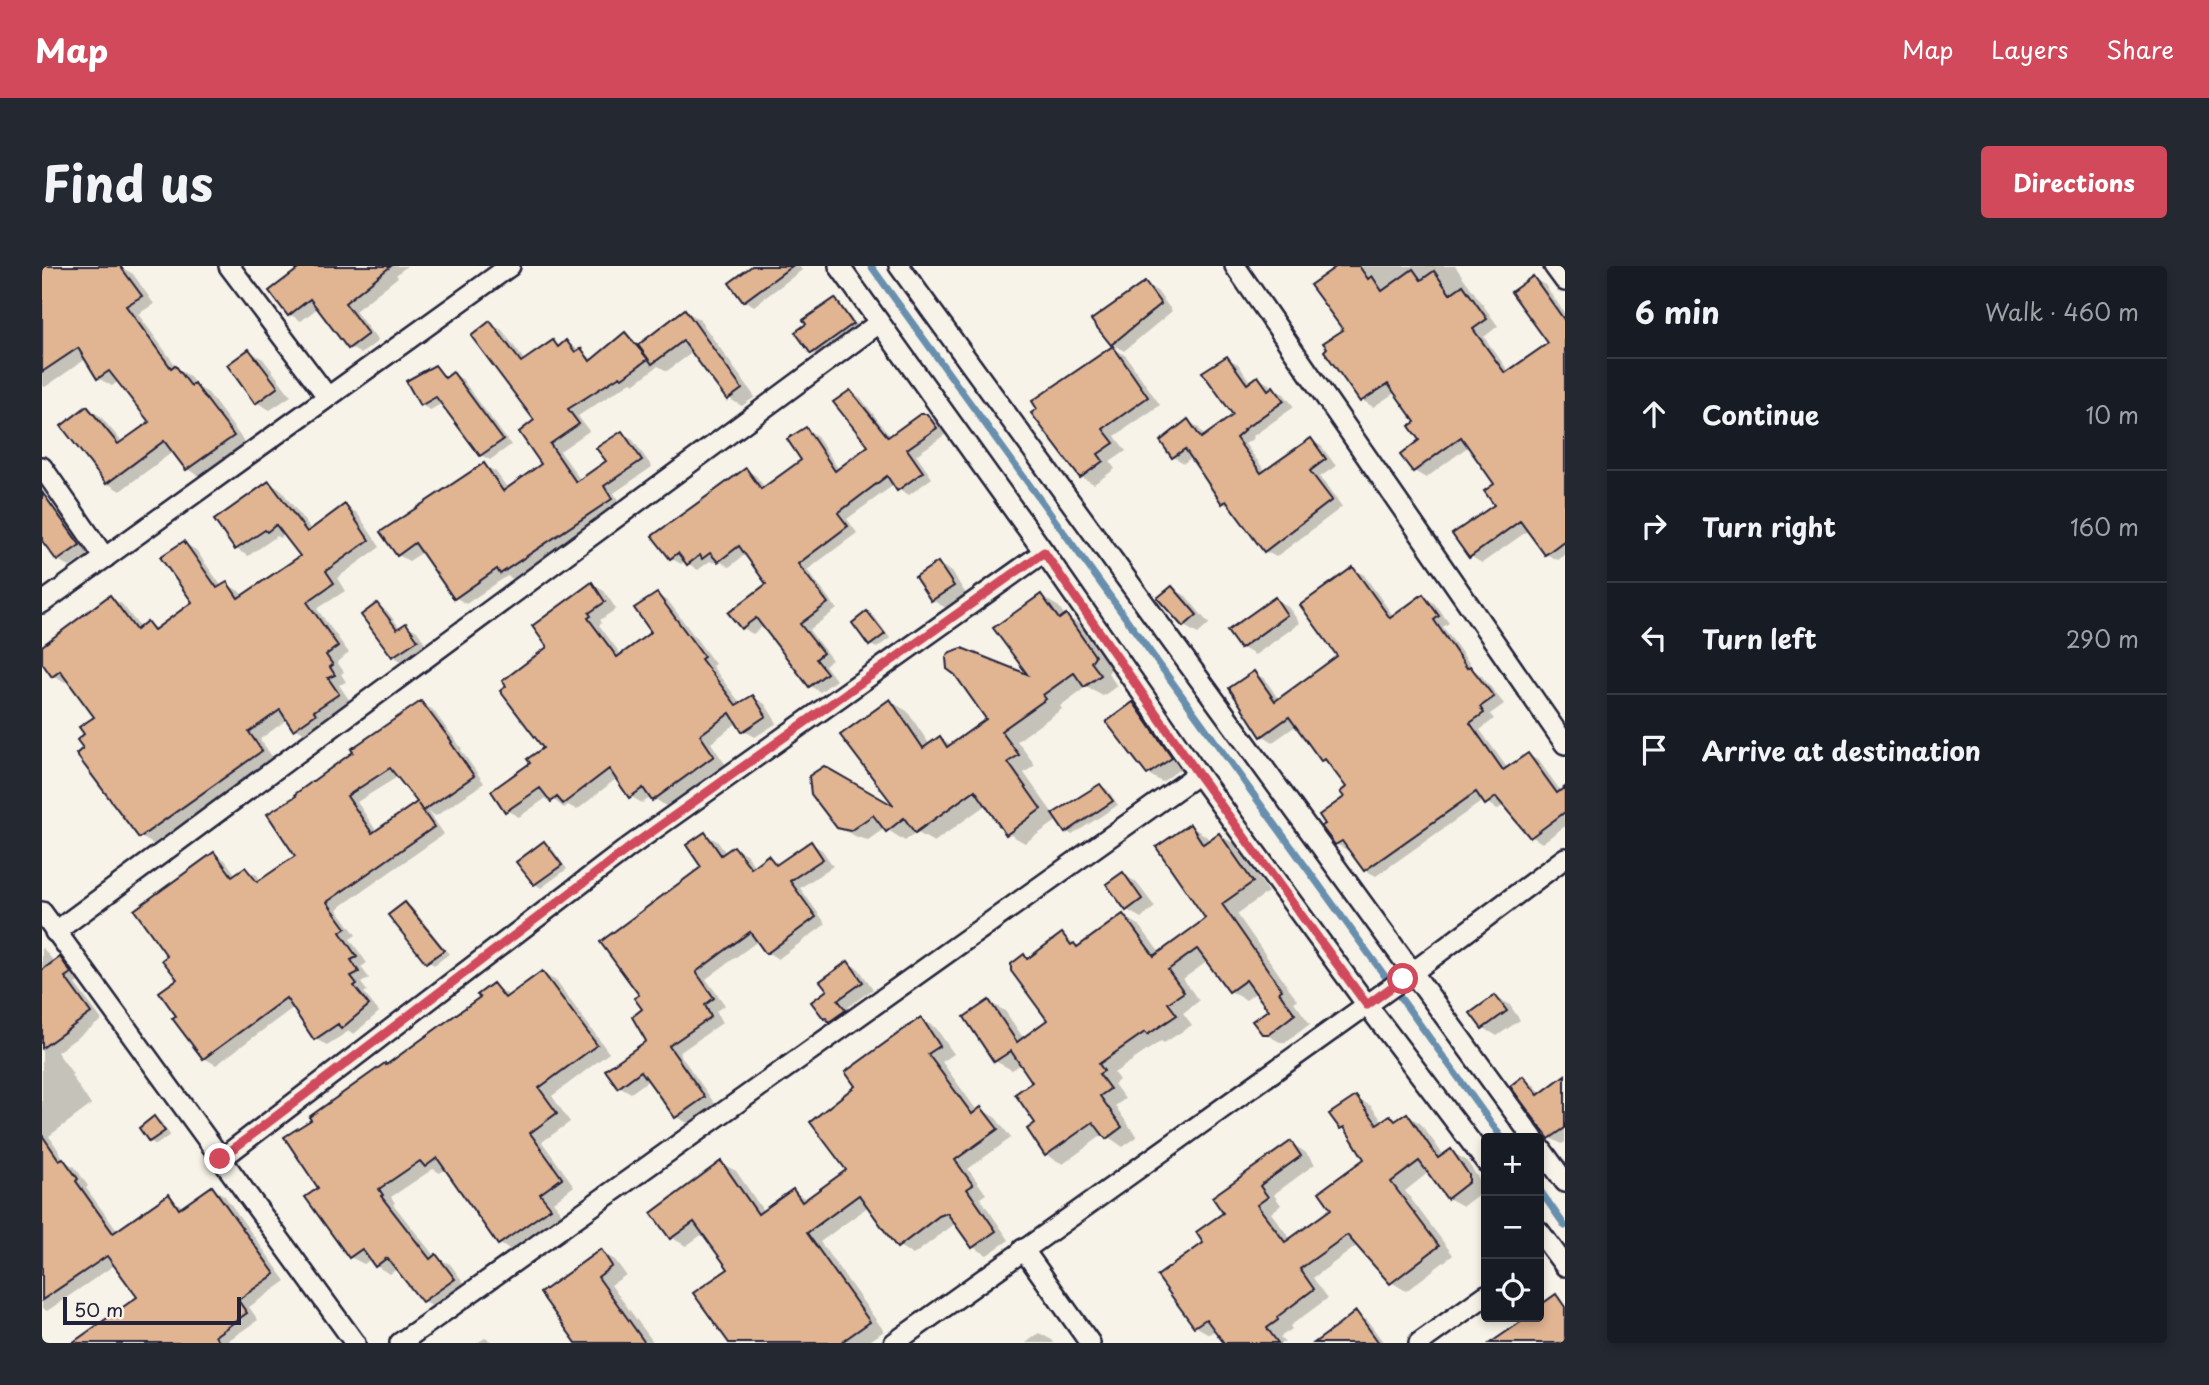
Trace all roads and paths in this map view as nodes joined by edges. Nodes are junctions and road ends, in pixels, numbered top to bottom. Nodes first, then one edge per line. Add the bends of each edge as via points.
1 (229, 266) edge
2 (510, 266) edge
3 (839, 266) edge
4 (899, 266) edge
5 (1235, 266) edge
6 (1554, 266) edge
7 (1565, 281) edge
8 (878, 323) junction
9 (327, 396) junction
10 (42, 467) edge
11 (1044, 552) junction
12 (105, 558) junction
13 (42, 603) edge
14 (1565, 744) edge
15 (1198, 774) junction
16 (1565, 858) edge
17 (42, 912) edge
18 (55, 932) junction
19 (1408, 975) junction
20 (1373, 1000) junction
21 (1529, 1133) edge
22 (1544, 1153) edge
23 (1481, 1155) edge
24 (220, 1159) junction
25 (1565, 1182) edge
26 (1023, 1249) junction
27 (1546, 1254) edge
28 (1565, 1266) edge
29 (1481, 1300) edge
30 (916, 1337) edge
31 (355, 1343) edge
32 (400, 1343) edge
33 (894, 1343) edge
34 (1090, 1343) edge
35 (1419, 1343) edge

1 - 9 street
2 - 9 street
3 - 8 street
4 - 19 street
5 - 14 street
6 - 7 street
8 - 11 street
8 - 18 street
9 - 12 street
10 - 12 street
11 - 15 street
11 - 24 street via 629,848
12 - 13 street
15 - 20 street
15 - 32 street
16 - 19 street
17 - 18 street
18 - 24 street
19 - 20 street
19 - 21 street
20 - 23 street
20 - 26 street
22 - 25 street
24 - 31 street
26 - 30 street
26 - 34 street
27 - 28 street
29 - 35 street
30 - 33 street

